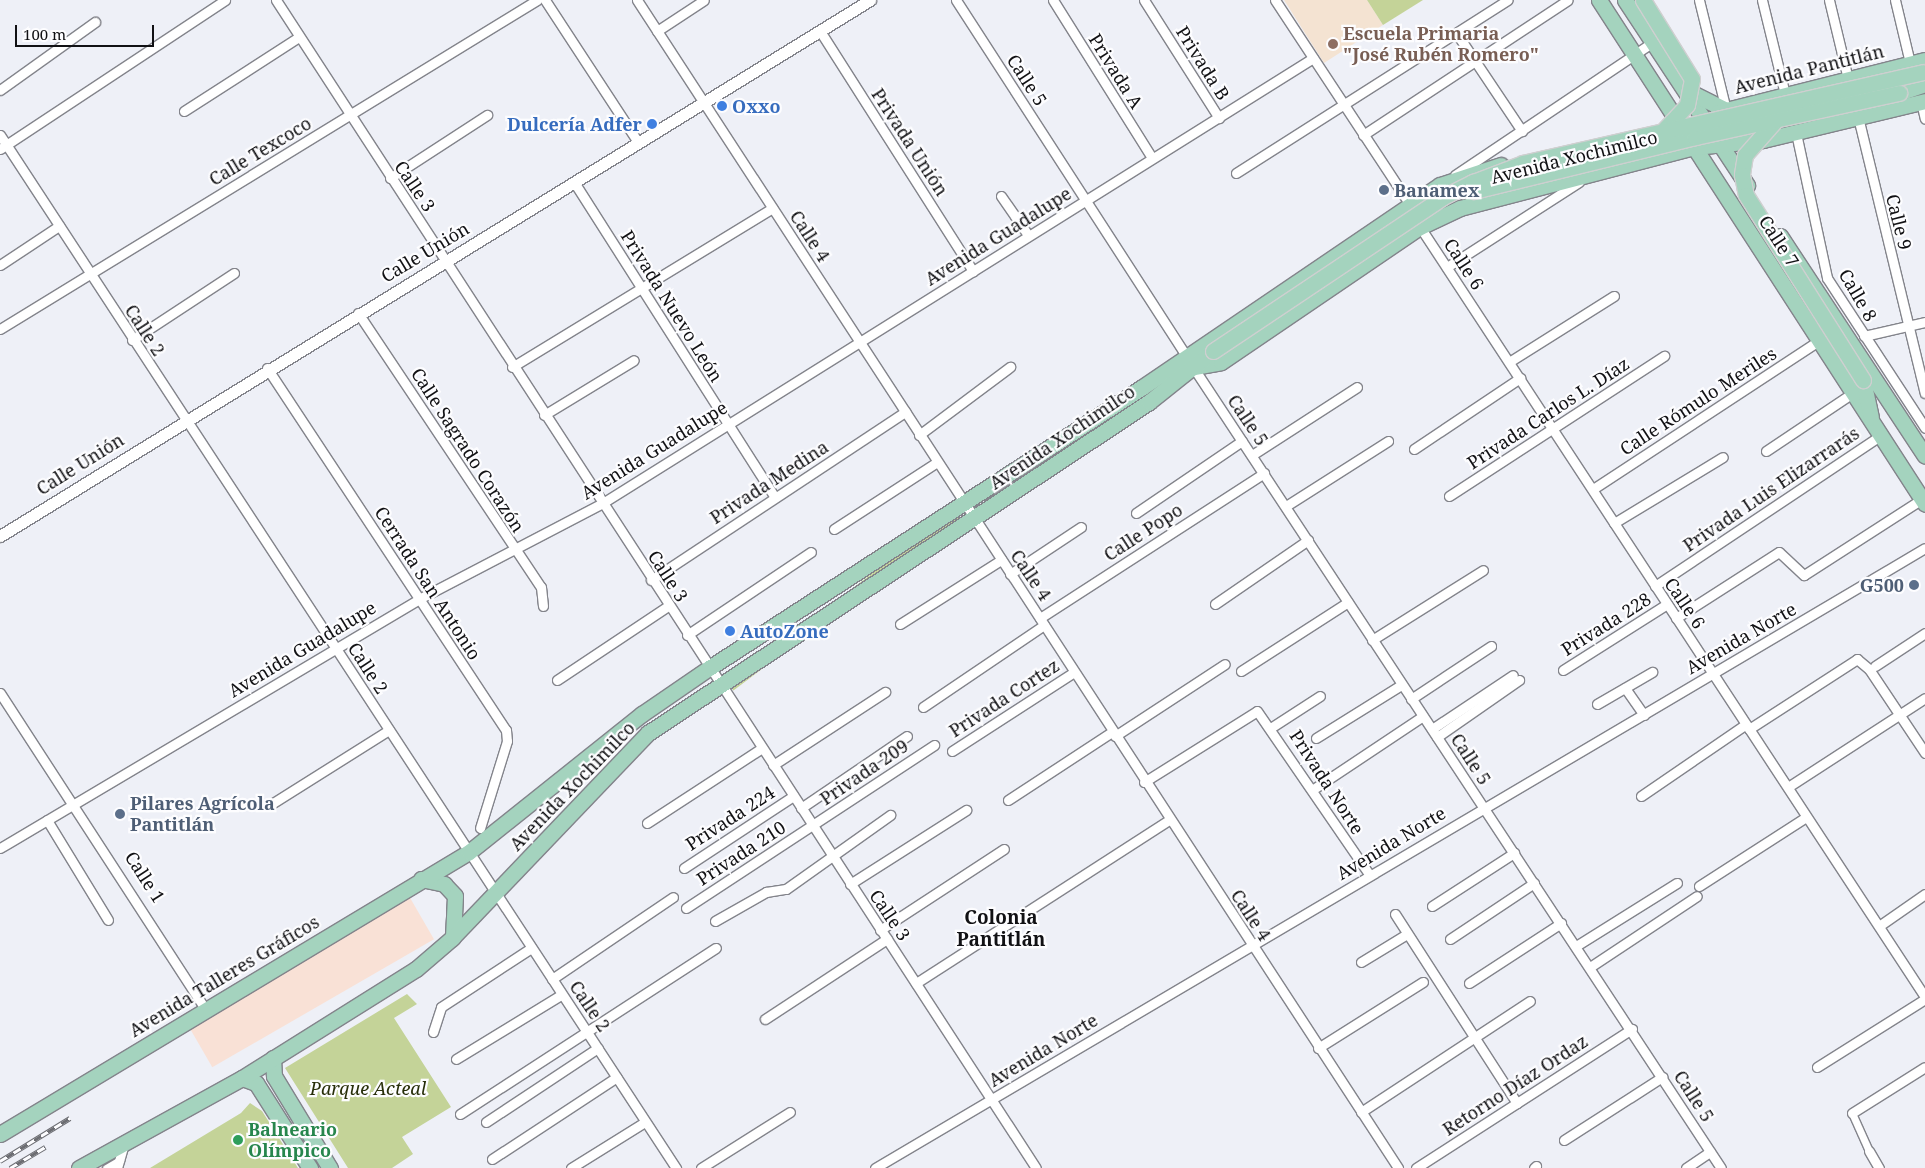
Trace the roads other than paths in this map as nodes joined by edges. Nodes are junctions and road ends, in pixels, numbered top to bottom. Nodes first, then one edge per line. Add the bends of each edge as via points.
1 (225, 0) edge
2 (276, 0) edge
3 (537, 0) edge
4 (545, 0) edge
5 (637, 0) edge
6 (704, 0) edge
7 (870, 0) edge
8 (956, 0) edge
9 (1053, 0) edge
10 (1144, 0) edge
11 (1275, 0) edge
12 (1508, 0) edge
13 (1568, 0) edge
14 (1598, 0) edge
15 (1625, 0) edge
16 (1643, 0) edge
17 (1699, 0) edge
18 (1762, 0) edge
19 (1829, 0) edge
20 (1895, 0) edge
21 (95, 22) dead end
22 (657, 30) junction
23 (820, 31) junction
24 (1457, 34) junction
25 (300, 37) junction
26 (1653, 42) junction
27 (1634, 54) junction
28 (1313, 58) junction
29 (1476, 62) junction
30 (1922, 70) edge
31 (1848, 79) junction
32 (1682, 87) junction
33 (0, 90) edge
34 (1785, 94) junction
35 (704, 102) junction
36 (1923, 102) edge
37 (1344, 105) junction
38 (1742, 105) junction
39 (1726, 110) junction
40 (184, 111) dead end
41 (487, 115) dead end
42 (349, 116) junction
43 (1702, 117) junction
44 (1858, 117) junction
45 (1219, 118) junction
46 (1925, 119) edge
47 (1775, 121) junction
48 (1679, 123) junction
49 (1646, 130) junction
50 (1664, 130) junction
51 (1522, 131) junction
52 (1796, 133) junction
53 (0, 135) edge
54 (1363, 135) junction
55 (1741, 141) junction
56 (638, 142) junction
57 (1720, 143) junction
58 (3, 147) edge
59 (1695, 147) junction
60 (1652, 157) junction
61 (1152, 158) junction
62 (1735, 167) junction
63 (1597, 170) junction
64 (1236, 173) dead end
65 (390, 178) junction
66 (1716, 180) junction
67 (574, 182) junction
68 (1440, 185) junction
69 (1001, 196) dead end
70 (1084, 200) junction
71 (1410, 205) junction
72 (772, 208) junction
73 (59, 226) junction
74 (1420, 227) junction
75 (1028, 235) junction
76 (445, 260) junction
77 (0, 265) edge
78 (1447, 267) junction
79 (973, 271) junction
80 (234, 273) dead end
81 (88, 274) junction
82 (642, 289) junction
83 (1614, 296) dead end
84 (358, 314) junction
85 (1925, 322) edge
86 (1908, 326) junction
87 (0, 329) edge
88 (1864, 336) junction
89 (1821, 339) junction
90 (132, 340) junction
91 (859, 342) junction
92 (1664, 356) dead end
93 (634, 360) dead end
94 (1189, 361) junction
95 (1509, 362) junction
96 (512, 367) junction
97 (1010, 367) dead end
98 (267, 368) junction
99 (1520, 378) junction
100 (1858, 386) junction
101 (1357, 387) dead end
102 (1925, 393) edge
103 (905, 412) junction
104 (544, 416) junction
105 (184, 419) junction
106 (727, 424) junction
107 (1554, 428) junction
108 (1925, 428) edge
109 (919, 435) junction
110 (1881, 435) junction
111 (1388, 440) dead end
112 (1242, 441) junction
113 (1414, 449) dead end
114 (1766, 451) dead end
115 (1252, 455) junction
116 (1925, 456) edge
117 (1723, 457) dead end
118 (937, 462) junction
119 (1264, 473) junction
120 (1593, 489) junction
121 (1450, 496) dead end
122 (775, 498) junction
123 (1923, 502) edge
124 (965, 503) junction
125 (601, 504) junction
126 (1286, 506) junction
127 (1136, 513) dead end
128 (974, 518) junction
129 (1614, 524) junction
130 (1081, 528) dead end
131 (834, 529) dead end
132 (0, 536) edge
133 (1308, 540) junction
134 (512, 547) junction
135 (1925, 548) edge
136 (811, 552) dead end
137 (1001, 560) junction
138 (1483, 570) dead end
139 (1010, 574) junction
140 (651, 580) junction
141 (1655, 586) junction
142 (419, 599) junction
143 (1348, 602) junction
144 (1214, 604) dead end
145 (1667, 604) junction
146 (542, 606) dead end
147 (668, 606) junction
148 (1676, 618) junction
149 (1042, 622) junction
150 (900, 624) dead end
151 (1925, 633) edge
152 (687, 635) junction
153 (1372, 640) junction
154 (1491, 646) dead end
155 (336, 648) junction
156 (1225, 664) dead end
157 (1875, 666) dead end
158 (709, 668) junction
159 (1563, 670) dead end
160 (1241, 671) dead end
161 (1074, 672) junction
162 (1652, 672) dead end
163 (1712, 673) junction
164 (1516, 678) dead end
165 (556, 680) dead end
166 (718, 683) junction
167 (1402, 685) junction
168 (1625, 688) junction
169 (886, 692) dead end
170 (0, 693) edge
171 (1320, 696) dead end
172 (1411, 698) junction
173 (1925, 698) edge
174 (1597, 704) dead end
175 (923, 707) dead end
176 (1644, 714) junction
177 (1900, 715) junction
178 (1424, 716) junction
179 (1748, 726) junction
180 (1272, 727) junction
181 (389, 730) junction
182 (1434, 733) junction
183 (1114, 734) junction
184 (907, 736) dead end
185 (1316, 738) dead end
186 (934, 745) dead end
187 (762, 748) junction
188 (952, 751) dead end
189 (1925, 753) edge
190 (773, 765) junction
191 (1144, 782) junction
192 (1788, 787) junction
193 (1312, 790) junction
194 (793, 796) junction
195 (1641, 796) dead end
196 (1008, 800) dead end
197 (74, 803) junction
198 (273, 803) dead end
199 (1483, 807) junction
200 (802, 808) junction
201 (966, 810) dead end
202 (890, 815) dead end
203 (1806, 817) junction
204 (47, 820) junction
205 (1169, 820) junction
206 (647, 824) dead end
207 (813, 826) junction
208 (480, 828) dead end
209 (0, 848) edge
210 (1004, 850) dead end
211 (469, 852) junction
212 (1514, 853) junction
213 (834, 856) junction
214 (684, 868) dead end
215 (1369, 874) junction
216 (421, 879) junction
217 (1677, 882) dead end
218 (1534, 883) junction
219 (850, 884) junction
220 (1699, 886) dead end
221 (496, 893) junction
222 (1925, 894) edge
223 (1697, 896) dead end
224 (673, 897) dead end
225 (1432, 906) dead end
226 (686, 908) dead end
227 (1395, 914) dead end
228 (108, 920) dead end
229 (715, 921) dead end
230 (1561, 923) junction
231 (1879, 926) junction
232 (880, 930) junction
233 (1406, 934) junction
234 (452, 938) junction
235 (887, 939) junction
236 (1450, 939) dead end
237 (1252, 946) junction
238 (1576, 946) junction
239 (532, 948) junction
240 (716, 948) dead end
241 (1361, 962) dead end
242 (1590, 967) junction
243 (552, 979) junction
244 (1423, 982) dead end
245 (916, 983) junction
246 (1469, 983) dead end
247 (561, 995) junction
248 (1925, 998) edge
249 (1530, 1001) dead end
250 (205, 1009) junction
251 (765, 1019) dead end
252 (1632, 1030) junction
253 (586, 1031) junction
254 (433, 1032) dead end
255 (1473, 1038) junction
256 (598, 1048) junction
257 (1318, 1048) junction
258 (273, 1058) junction
259 (456, 1059) dead end
260 (1817, 1067) dead end
261 (1925, 1067) edge
262 (617, 1077) junction
263 (1662, 1077) junction
264 (242, 1078) junction
265 (991, 1100) junction
266 (1517, 1103) junction
267 (790, 1112) dead end
268 (1361, 1112) junction
269 (1852, 1113) joint
270 (460, 1114) dead end
271 (486, 1122) dead end
272 (645, 1122) junction
273 (0, 1134) edge
274 (1564, 1140) dead end
275 (124, 1143) junction
276 (1710, 1152) junction
277 (1869, 1152) joint
278 (492, 1159) dead end
279 (118, 1164) edge
280 (79, 1168) edge
281 (106, 1168) edge
282 (310, 1168) edge
283 (330, 1168) edge
284 (571, 1168) edge
285 (676, 1168) edge
286 (702, 1168) edge
287 (875, 1168) edge
288 (1036, 1168) edge
289 (1398, 1168) edge
290 (1416, 1168) edge
291 (1686, 1168) edge
292 (1721, 1168) edge
293 (1879, 1168) edge

1 - 58 street
2 - 25 street, Calle 3
3 - 42 street, Calle Texcoco
4 - 56 street
5 - 22 street, Calle 4
6 - 22 street
7 - 23 street, Calle Unión
8 - 70 street, Calle 5
9 - 61 street, Privada A
10 - 45 street, Privada B
11 - 28 street
12 - 24 street
13 - 29 street
14 - 27 main road, Calle 7
15 - 26 main road, Calle 7
16 - 50 main road, bridge via 1692,79 1688,105
17 - 39 street
18 - 34 street
19 - 31 street
20 - 30 street
21 - 33 street
22 - 35 street, Calle 4
23 - 35 street, Calle Unión
23 - 79 street, Privada Unión
24 - 29 street
24 - 37 street
25 - 40 street
25 - 42 street, Calle 3
26 - 27 street, Avenida Xochimilco
26 - 32 main road, Calle 7
27 - 48 main road, Calle 7
27 - 51 street, Avenida Xochimilco
28 - 37 street
28 - 45 street, Avenida Guadalupe
29 - 51 street
29 - 54 street
30 - 31 main road, Avenida Pantitlán
30 - 47 main road, bridge
30 - 50 main road, bridge
31 - 34 main road, Avenida Pantitlán
32 - 39 main road
32 - 43 main road, Calle 7
34 - 38 main road, Avenida Pantitlán
35 - 56 street, Calle Unión
35 - 72 street, Calle 4
36 - 44 main road
36 - 46 street
37 - 54 street
37 - 64 street
38 - 39 main road, Avenida Pantitlán
38 - 55 main road via 1730,123
39 - 43 main road, Avenida Pantitlán
41 - 65 street
42 - 65 street, Calle 3
42 - 81 street, Calle Texcoco
43 - 48 main road, Avenida Xochimilco
43 - 57 main road, Calle 7
44 - 52 main road
44 - 86 street, Calle 9
45 - 61 street, Avenida Guadalupe
47 - 71 main road, bridge
47 - 100 main road, bridge via 1746,155 1742,175 1746,195
48 - 49 main road, Avenida Xochimilco
48 - 59 main road, Calle 7
49 - 60 main road via 1657,141
49 - 68 main road, Avenida Xochimilco via 1522,159
50 - 94 main road, bridge via 1523,163 1473,182 1443,197 1213,351
51 - 68 street, Avenida Xochimilco
52 - 55 main road
52 - 88 street, Calle 8 via 1827,278
53 - 58 street, Calle 2
54 - 71 street
55 - 57 main road
56 - 67 street, Calle Unión
57 - 59 main road, Avenida Xochimilco
57 - 62 main road, Calle 7
58 - 73 street, Calle 2
59 - 60 main road, Avenida Xochimilco
59 - 66 main road, Calle 7
60 - 63 main road, Avenida Xochimilco
61 - 70 street, Avenida Guadalupe
62 - 66 main road via 1722,167
62 - 116 main road, Calle 7
63 - 74 main road, Avenida Xochimilco via 1478,202
63 - 78 street
65 - 76 street, Calle 3
66 - 89 main road, Calle 7
67 - 76 street, Calle Unión
67 - 82 street, Privada Nuevo León
68 - 71 main road, Avenida Xochimilco
69 - 75 street
70 - 75 street, Avenida Guadalupe
70 - 94 street, Calle 5
71 - 94 main road, Avenida Xochimilco
72 - 82 street
72 - 91 street, Calle 4
73 - 77 street
73 - 81 street, Calle 2
74 - 78 street, Calle 6
74 - 94 main road, Avenida Xochimilco via 1221,362
75 - 79 street, Avenida Guadalupe
76 - 84 street, Calle Unión
76 - 96 street, Calle 3
78 - 95 street, Calle 6
79 - 91 street, Avenida Guadalupe
80 - 90 street
81 - 87 street, Calle Texcoco
81 - 90 street, Calle 2
82 - 96 street
82 - 106 street, Privada Nuevo León
83 - 95 street
84 - 98 street, Calle Unión
84 - 134 street, Calle Sagrado Corazón
85 - 86 street
86 - 88 street
86 - 102 street, Calle 9
88 - 108 street, Calle 8
89 - 100 main road, Calle 7
89 - 120 street, Calle Rómulo Meriles
90 - 105 street, Calle 2
91 - 103 street, Calle 4
91 - 106 street, Avenida Guadalupe
92 - 107 street, Privada Carlos L. Díaz
93 - 104 street
94 - 112 street, Calle 5
94 - 124 main road, Avenida Xochimilco
94 - 128 main road, Avenida Xochimilco via 1149,402
95 - 99 street, Calle 6
96 - 104 street, Calle 3
97 - 109 street
98 - 105 street, Calle Unión
98 - 142 street, Cerrada San Antonio
99 - 107 street, Calle 6
99 - 113 street
100 - 110 main road
100 - 114 street
101 - 115 street
103 - 109 street, Calle 4
103 - 122 street, Privada Medina
104 - 125 street, Calle 3
105 - 132 street, Calle Unión
105 - 155 street, Calle 2
106 - 122 street, Privada Nuevo León
106 - 125 street, Avenida Guadalupe
107 - 120 street, Calle 6
107 - 121 street, Privada Carlos L. Díaz
109 - 118 street, Calle 4
110 - 123 main road
110 - 141 street, Privada Luis Elizarrarás
111 - 126 street
112 - 115 street, Calle 5
112 - 127 street
115 - 119 street, Calle 5
117 - 129 street
118 - 124 street, Calle 4
118 - 131 street
119 - 126 street, Calle 5
119 - 149 street, Calle Popo
120 - 129 street, Calle 6
122 - 140 street, Privada Medina
123 - 148 street via 1802,576 1782,552
124 - 128 street, Calle 4
124 - 158 main road, Avenida Xochimilco
125 - 134 street, Avenida Guadalupe
125 - 140 street, Calle 3
126 - 133 street, Calle 5
128 - 137 street, Calle 4
128 - 166 main road, Avenida Xochimilco
129 - 141 street, Calle 6
130 - 139 street
133 - 143 street, Calle 5
133 - 144 street
134 - 142 street, Avenida Guadalupe
134 - 146 street, Calle Sagrado Corazón via 541,587
135 - 163 street, Avenida Norte
136 - 152 street
137 - 139 street, Calle 4
137 - 150 street
138 - 153 street
139 - 149 street, Calle 4
140 - 147 street, Calle 3
141 - 145 street, Calle 6
142 - 155 street, Avenida Guadalupe
142 - 208 street, Cerrada San Antonio via 507,734
143 - 153 street, Calle 5
143 - 160 street
145 - 148 street, Calle 6
145 - 159 street, Privada 228
147 - 152 street, Calle 3
147 - 165 street
148 - 163 street, Calle 6
149 - 161 street, Calle 4
149 - 175 street, Calle Popo
151 - 157 street
152 - 158 street, Calle 3
153 - 167 street, Calle 5
154 - 172 street
155 - 181 street, Calle 2
155 - 197 street, Avenida Guadalupe
156 - 183 street
158 - 166 street, Calle 3
158 - 211 main road, Avenida Xochimilco via 642,714
161 - 183 street, Calle 4
161 - 188 street, Privada Cortez
162 - 168 street
163 - 176 street, Avenida Norte
163 - 179 street, Calle 6
164 - 182 street
166 - 187 street, Calle 3
166 - 221 main road, Avenida Xochimilco via 631,748
167 - 172 street, Calle 5
167 - 185 street
168 - 174 street
168 - 176 street
169 - 190 street
170 - 197 street, Calle 1
171 - 180 street
172 - 178 street, Calle 5
173 - 177 street
176 - 199 street, Avenida Norte
177 - 179 street via 1869,669 1857,659
177 - 189 street
177 - 192 street
178 - 182 street, Calle 5
178 - 193 street
179 - 192 street, Calle 6
179 - 195 street
180 - 191 street, Privada Norte via 1257,711
180 - 193 street, Privada Norte
181 - 198 street
181 - 211 street, Calle 2
182 - 199 street, Calle 5
183 - 191 street, Calle 4
183 - 196 street
184 - 200 street
186 - 207 street, Privada 209
187 - 190 street, Calle 3
187 - 206 street
190 - 194 street, Calle 3
191 - 205 street, Calle 4
192 - 203 street, Calle 6
193 - 215 street, Privada Norte
194 - 200 street, Calle 3
194 - 214 street, Privada 224
197 - 204 street, Avenida Guadalupe
197 - 250 street, Calle 1
199 - 212 street, Calle 5
199 - 215 street, Avenida Norte
200 - 207 street, Calle 3
201 - 219 street
202 - 213 street
203 - 220 street
203 - 231 street, Calle 6
204 - 209 street, Avenida Guadalupe
204 - 228 street
205 - 237 street, Calle 4
205 - 245 street
207 - 213 street, Calle 3
207 - 226 street, Privada 210
210 - 232 street
211 - 216 main road, Avenida Talleres Gráficos
211 - 221 street, Calle 2
212 - 218 street, Calle 5
212 - 225 street
213 - 219 street, Calle 3
213 - 229 street via 786,889 766,892
215 - 237 street, Avenida Norte
216 - 234 main road via 444,884 455,896 458,914
216 - 250 main road, Avenida Talleres Gráficos
217 - 238 street
218 - 230 street, Calle 5
218 - 236 street
219 - 232 street, Calle 3
221 - 234 main road
221 - 239 street, Calle 2
222 - 231 street
223 - 242 street
224 - 243 street
227 - 233 street
230 - 238 street, Calle 5
230 - 246 street
231 - 248 street, Calle 6
232 - 235 street, Calle 3
233 - 241 street
233 - 255 street
234 - 258 main road via 398,982
235 - 245 street, Calle 3
235 - 251 street
237 - 257 street, Calle 4
237 - 265 street, Avenida Norte
238 - 242 street, Calle 5
239 - 243 street, Calle 2
239 - 254 street via 442,1006
240 - 253 street
242 - 252 street, Calle 5
243 - 247 street, Calle 2
244 - 257 street
245 - 265 street, Calle 3
247 - 253 street, Calle 2
247 - 259 street
248 - 260 street
249 - 255 street
250 - 273 main road, Avenida Talleres Gráficos
252 - 263 street, Calle 5
252 - 266 street, Retorno Díaz Ordaz
253 - 256 street, Calle 2
253 - 270 street
255 - 266 street
255 - 268 street
256 - 262 street, Calle 2
256 - 271 street
257 - 268 street, Calle 4
258 - 264 main road
258 - 283 main road via 274,1076
261 - 269 street
262 - 272 street, Calle 2
262 - 278 street
263 - 274 street
263 - 276 street, Calle 5
264 - 275 main road
264 - 282 main road via 256,1083
265 - 287 street, Avenida Norte
265 - 288 street, Calle 3
266 - 290 street, Retorno Díaz Ordaz
267 - 286 street
268 - 289 street, Calle 4
269 - 277 street
272 - 284 street
272 - 285 street, Calle 2
275 - 279 street
275 - 280 main road
276 - 291 street
276 - 292 street, Calle 5
277 - 293 street
279 - 281 street

